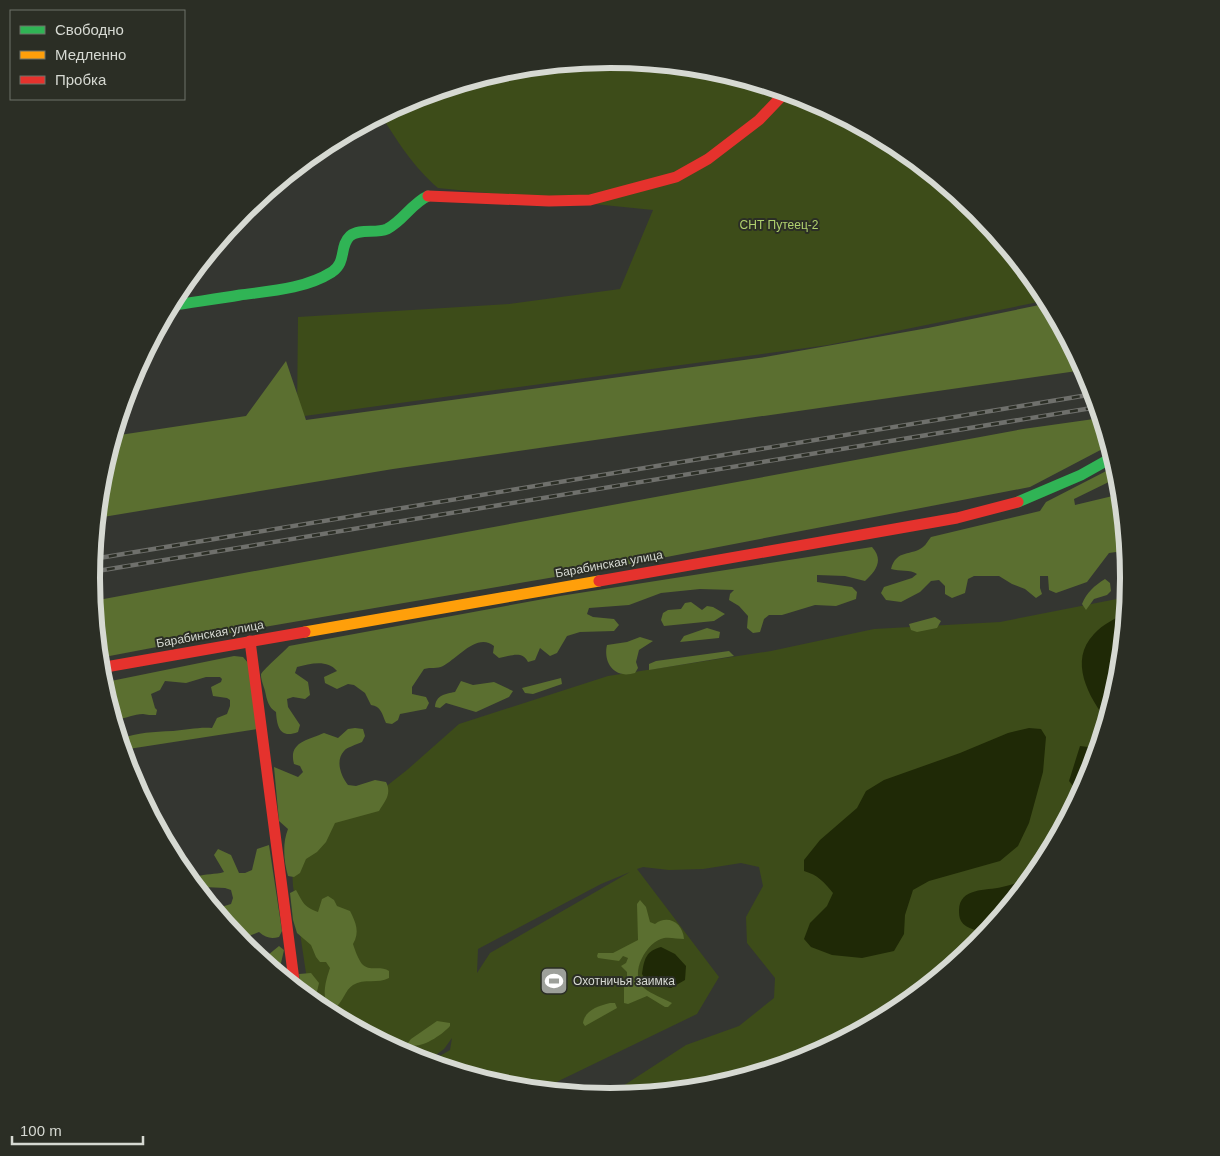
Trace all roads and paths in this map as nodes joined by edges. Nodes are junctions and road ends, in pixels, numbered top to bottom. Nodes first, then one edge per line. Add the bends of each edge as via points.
1 (780, 97) edge
2 (179, 305) edge
3 (1107, 461) edge
4 (250, 641) junction
5 (107, 667) edge
6 (294, 979) edge

1 - 2 street via 759,120 708,159 676,177 590,200 427,196 384,230 356,233 348,238 339,266 305,284
3 - 4 street, Барабинская улица via 1024,500 957,518
4 - 5 street, Барабинская улица
4 - 6 street

